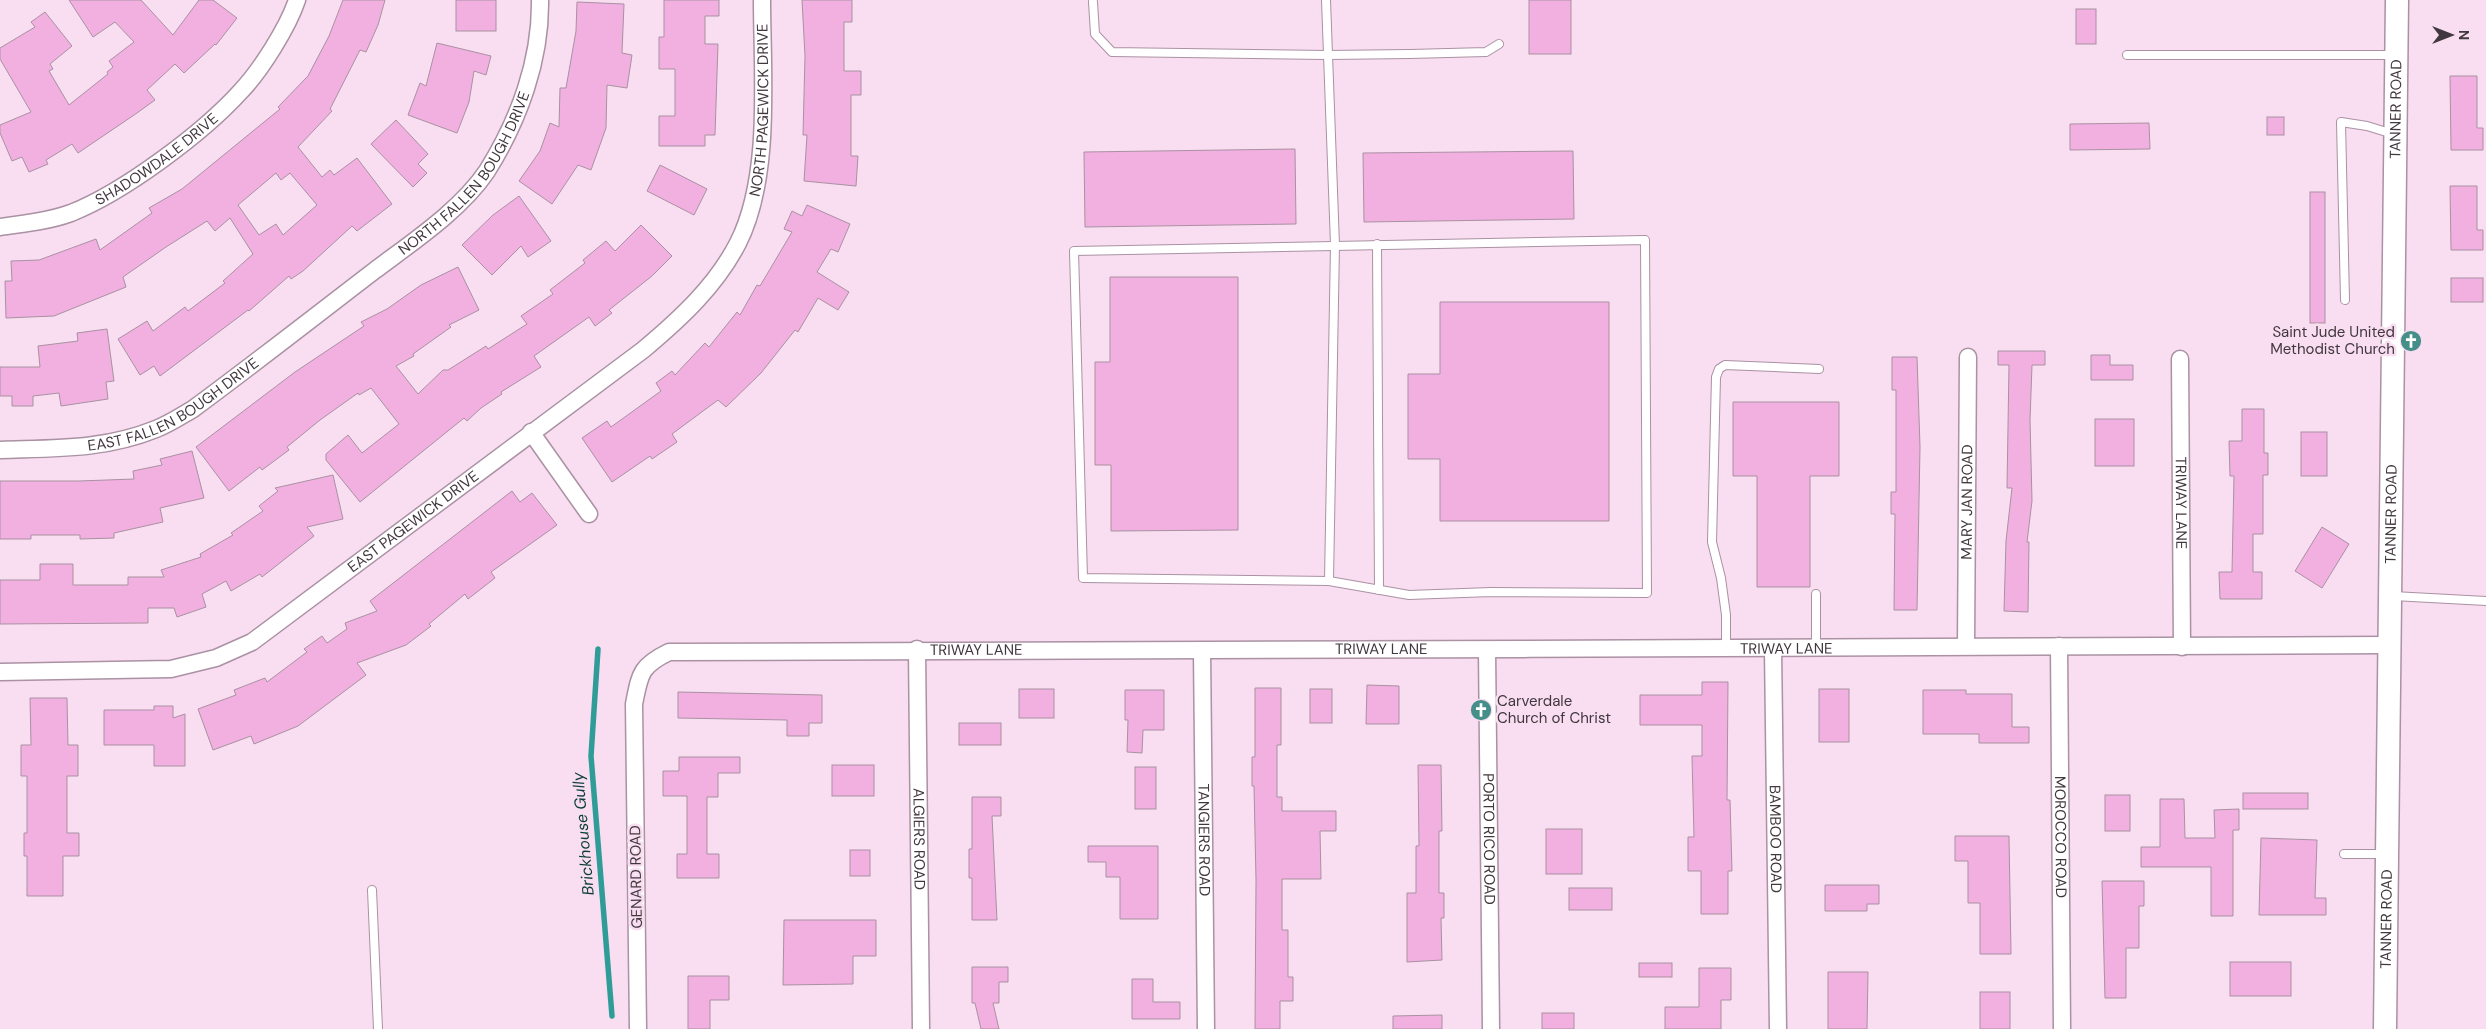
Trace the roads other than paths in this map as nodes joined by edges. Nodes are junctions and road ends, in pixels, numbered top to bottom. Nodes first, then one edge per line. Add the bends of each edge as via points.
1 (297, 0) edge
2 (540, 0) edge
3 (762, 0) edge
4 (1326, 0) edge
5 (2396, 0) edge
6 (1093, 2) dead end
7 (1499, 44) dead end
8 (1327, 55) junction
9 (2127, 55) dead end
10 (2396, 55) junction
11 (2395, 134) junction
12 (747, 219) joint
13 (0, 227) edge
14 (1377, 244) junction
15 (1335, 245) junction
16 (2345, 300) dead end
17 (326, 309) joint
18 (1968, 358) dead end
19 (2180, 358) dead end
20 (1819, 369) dead end
21 (531, 432) junction
22 (0, 450) edge
23 (589, 514) dead end
24 (1330, 581) junction
25 (1379, 590) junction
26 (1816, 594) dead end
27 (2390, 596) junction
28 (2486, 601) edge
29 (2389, 645) junction
30 (1966, 646) junction
31 (2059, 646) junction
32 (1816, 648) junction
33 (2182, 648) junction
34 (917, 649) junction
35 (1726, 649) junction
36 (1773, 649) junction
37 (1487, 650) junction
38 (1202, 651) junction
39 (0, 672) edge
40 (635, 725) joint
41 (2344, 854) dead end
42 (2386, 854) junction
43 (372, 890) dead end
44 (378, 1029) edge
45 (638, 1029) edge
46 (921, 1029) edge
47 (1206, 1029) edge
48 (1491, 1029) edge
49 (1778, 1029) edge
50 (2062, 1029) edge
51 (2385, 1029) edge

1 - 13 street, SHADOWDALE DRIVE via 268,56 242,91 151,167 70,213
2 - 17 street, NORTH FALLEN BOUGH DRIVE via 536,55 525,91 486,172 466,197
3 - 12 street, NORTH PAGEWICK DRIVE via 762,135 755,194
4 - 8 lane
5 - 10 main road, TANNER ROAD
6 - 8 lane via 1095,34 1112,52
7 - 8 lane via 1486,52
8 - 15 lane
9 - 10 lane
10 - 11 main road, TANNER ROAD
11 - 16 lane via 2341,122
11 - 27 main road, TANNER ROAD
12 - 21 street, EAST PAGEWICK DRIVE via 739,242 712,284 675,323
14 - 15 lane
14 - 25 lane
14 - 25 lane via 1645,240 1647,593 1491,592 1409,596
15 - 24 lane
15 - 24 lane via 1074,251 1083,578
17 - 22 street, EAST FALLEN BOUGH DRIVE via 193,409 158,429 88,447
18 - 30 street, MARY JAN ROAD
19 - 33 street, TRIWAY LANE
20 - 35 lane via 1725,365 1716,377 1712,542 1726,615
21 - 23 street
21 - 39 street, EAST PAGEWICK DRIVE via 252,642 216,658 171,670
24 - 25 lane
26 - 32 lane
27 - 28 lane
27 - 29 main road, TANNER ROAD
29 - 33 street, TRIWAY LANE
29 - 42 main road, TANNER ROAD
30 - 31 street, TRIWAY LANE
30 - 32 street, TRIWAY LANE
31 - 33 street, TRIWAY LANE
31 - 50 street, MOROCCO ROAD
32 - 36 street, TRIWAY LANE
34 - 38 street, TRIWAY LANE
34 - 40 street, TRIWAY LANE via 669,652 651,661 639,680 634,704
34 - 46 street, ALGIERS ROAD
35 - 36 street, TRIWAY LANE
35 - 37 street, TRIWAY LANE
36 - 49 street, BAMBOO ROAD
37 - 38 street, TRIWAY LANE
37 - 48 street, PORTO RICO ROAD
38 - 47 street, TANGIERS ROAD
40 - 45 street, GENARD ROAD
41 - 42 lane
42 - 51 main road, TANNER ROAD
43 - 44 lane

